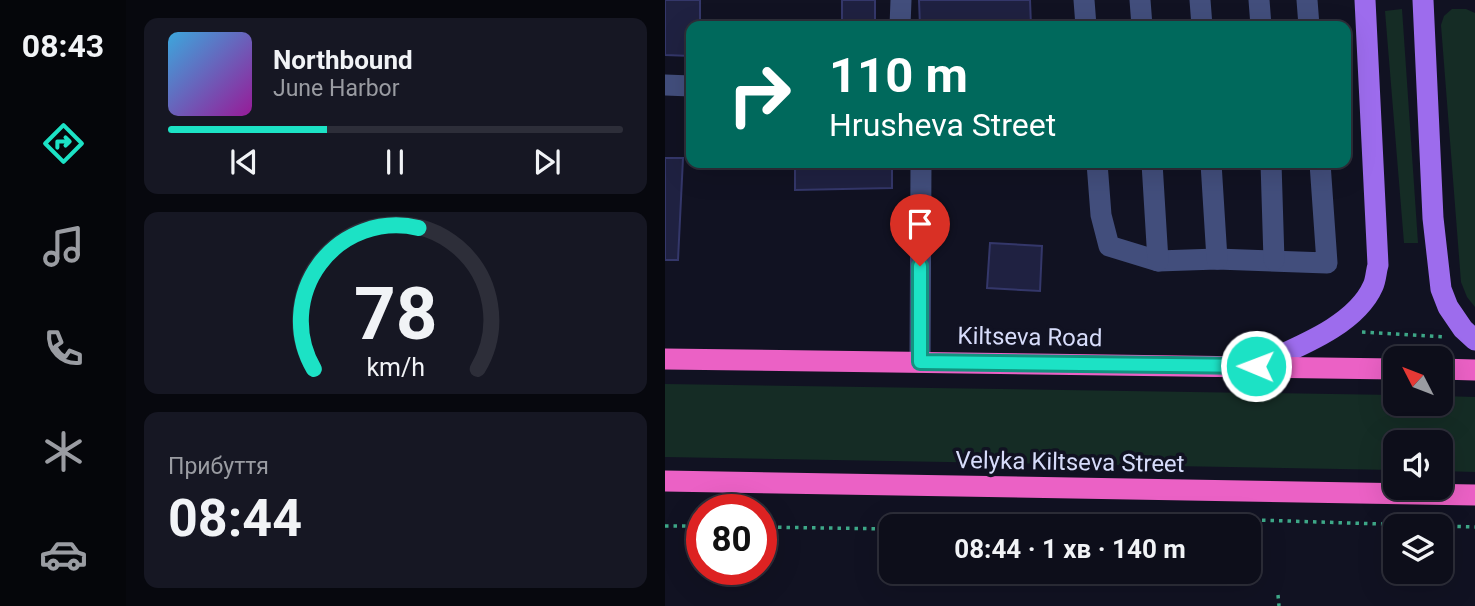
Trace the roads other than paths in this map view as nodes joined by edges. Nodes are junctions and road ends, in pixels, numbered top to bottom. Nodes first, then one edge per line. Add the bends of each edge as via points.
1 (901, 0) edge
2 (1084, 0) edge
3 (1140, 0) edge
4 (1200, 0) edge
5 (1259, 0) edge
6 (1307, 0) edge
7 (1365, 0) edge
8 (1423, 0) edge
9 (900, 21) edge
10 (1086, 21) edge
11 (1142, 21) edge
12 (1202, 21) edge
13 (1261, 21) edge
14 (1309, 21) edge
15 (665, 85) edge
16 (686, 86) edge
17 (921, 168) edge
18 (1097, 168) edge
19 (1152, 168) edge
20 (1211, 168) edge
21 (1271, 168) edge
22 (1320, 168) edge
23 (1217, 259) junction
24 (1274, 260) junction
25 (1158, 261) junction
26 (1474, 339) edge
27 (665, 359) edge
28 (920, 362) junction
29 (1256, 366) junction
30 (1383, 369) edge
31 (1453, 369) edge
32 (1475, 370) edge
33 (665, 481) edge
34 (1475, 495) edge

1 - 9 street
2 - 10 street
3 - 11 street
4 - 12 street
5 - 13 street
6 - 14 street
7 - 29 main road via 1378,265 1373,286 1359,308 1332,328
8 - 26 main road via 1433,218 1441,289 1448,307
15 - 16 street
17 - 28 street
18 - 25 street via 1109,246
19 - 25 street
20 - 23 street
21 - 24 street
22 - 24 street via 1327,263
23 - 24 street
23 - 25 street
27 - 28 highway, Kiltseva Road
28 - 29 highway, Kiltseva Road
29 - 30 highway, Kiltseva Road
31 - 32 highway
33 - 34 highway, Velyka Kiltseva Street

